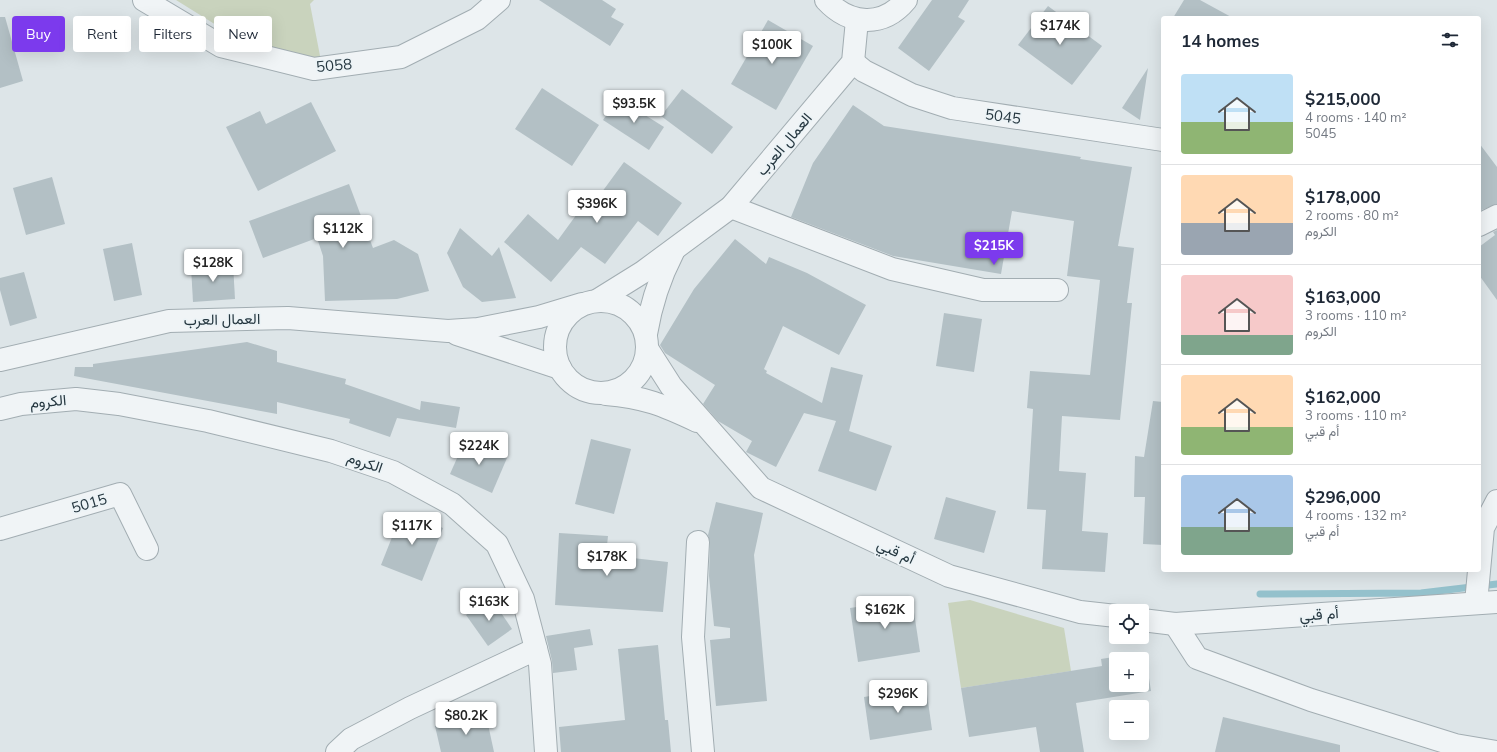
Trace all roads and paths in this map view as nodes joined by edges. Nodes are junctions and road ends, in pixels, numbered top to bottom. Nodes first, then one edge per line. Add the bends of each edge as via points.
1 (144, 0) edge
2 (499, 0) edge
3 (826, 0) edge
4 (906, 0) edge
5 (857, 20) junction
6 (853, 62) junction
7 (1161, 140) edge
8 (731, 207) junction
9 (1497, 216) edge
10 (1481, 224) edge
11 (676, 247) junction
12 (1057, 290) dead end
13 (590, 302) junction
14 (448, 331) junction
15 (647, 342) junction
16 (0, 360) edge
17 (560, 368) junction
18 (597, 393) junction
19 (0, 409) edge
20 (707, 425) junction
21 (1497, 501) edge
22 (0, 529) edge
23 (698, 542) dead end
24 (147, 549) dead end
25 (1487, 602) edge
26 (1109, 615) edge
27 (1149, 621) edge
28 (1175, 624) junction
29 (536, 649) junction
30 (337, 752) edge
31 (546, 752) edge
32 (703, 752) edge
33 (1496, 752) edge

1 - 2 street, 5058 via 221,46 314,69 401,57 477,19
3 - 5 street via 833,8
4 - 5 street via 889,15 873,20
5 - 6 street
6 - 7 street, 5045 via 864,71 912,94 952,108
6 - 8 street, العمال العرب
8 - 11 street, العمال العرب
8 - 12 street via 892,268 983,290
9 - 10 street
11 - 13 street, العمال العرب via 643,272
11 - 15 street, العمال العرب via 660,277 651,304
13 - 14 street, العمال العرب via 539,317
13 - 15 street via 610,301 623,305 633,312 641,322
13 - 17 street via 567,316 557,332 555,344
14 - 16 street, العمال العرب via 288,318 169,320
14 - 17 street, العمال العرب
15 - 18 street via 643,368 632,382 616,391
15 - 20 street, أم قبي via 671,386
17 - 18 street via 569,381 582,389
18 - 20 street, أم قبي via 635,396 665,405
19 - 29 street, الكروم via 22,404 76,399 119,404 208,421 331,451 394,472 452,504 497,544 523,598
20 - 26 street, أم قبي via 761,488 949,576 1080,612
21 - 25 street via 1483,528
22 - 24 street, 5015 via 120,494
23 - 32 street via 692,637
25 - 28 street, أم قبي
27 - 28 street, أم قبي
28 - 33 street via 1197,658 1311,700 1409,731 1455,745
29 - 30 street via 410,708 351,739
29 - 31 street, الكروم via 540,664

